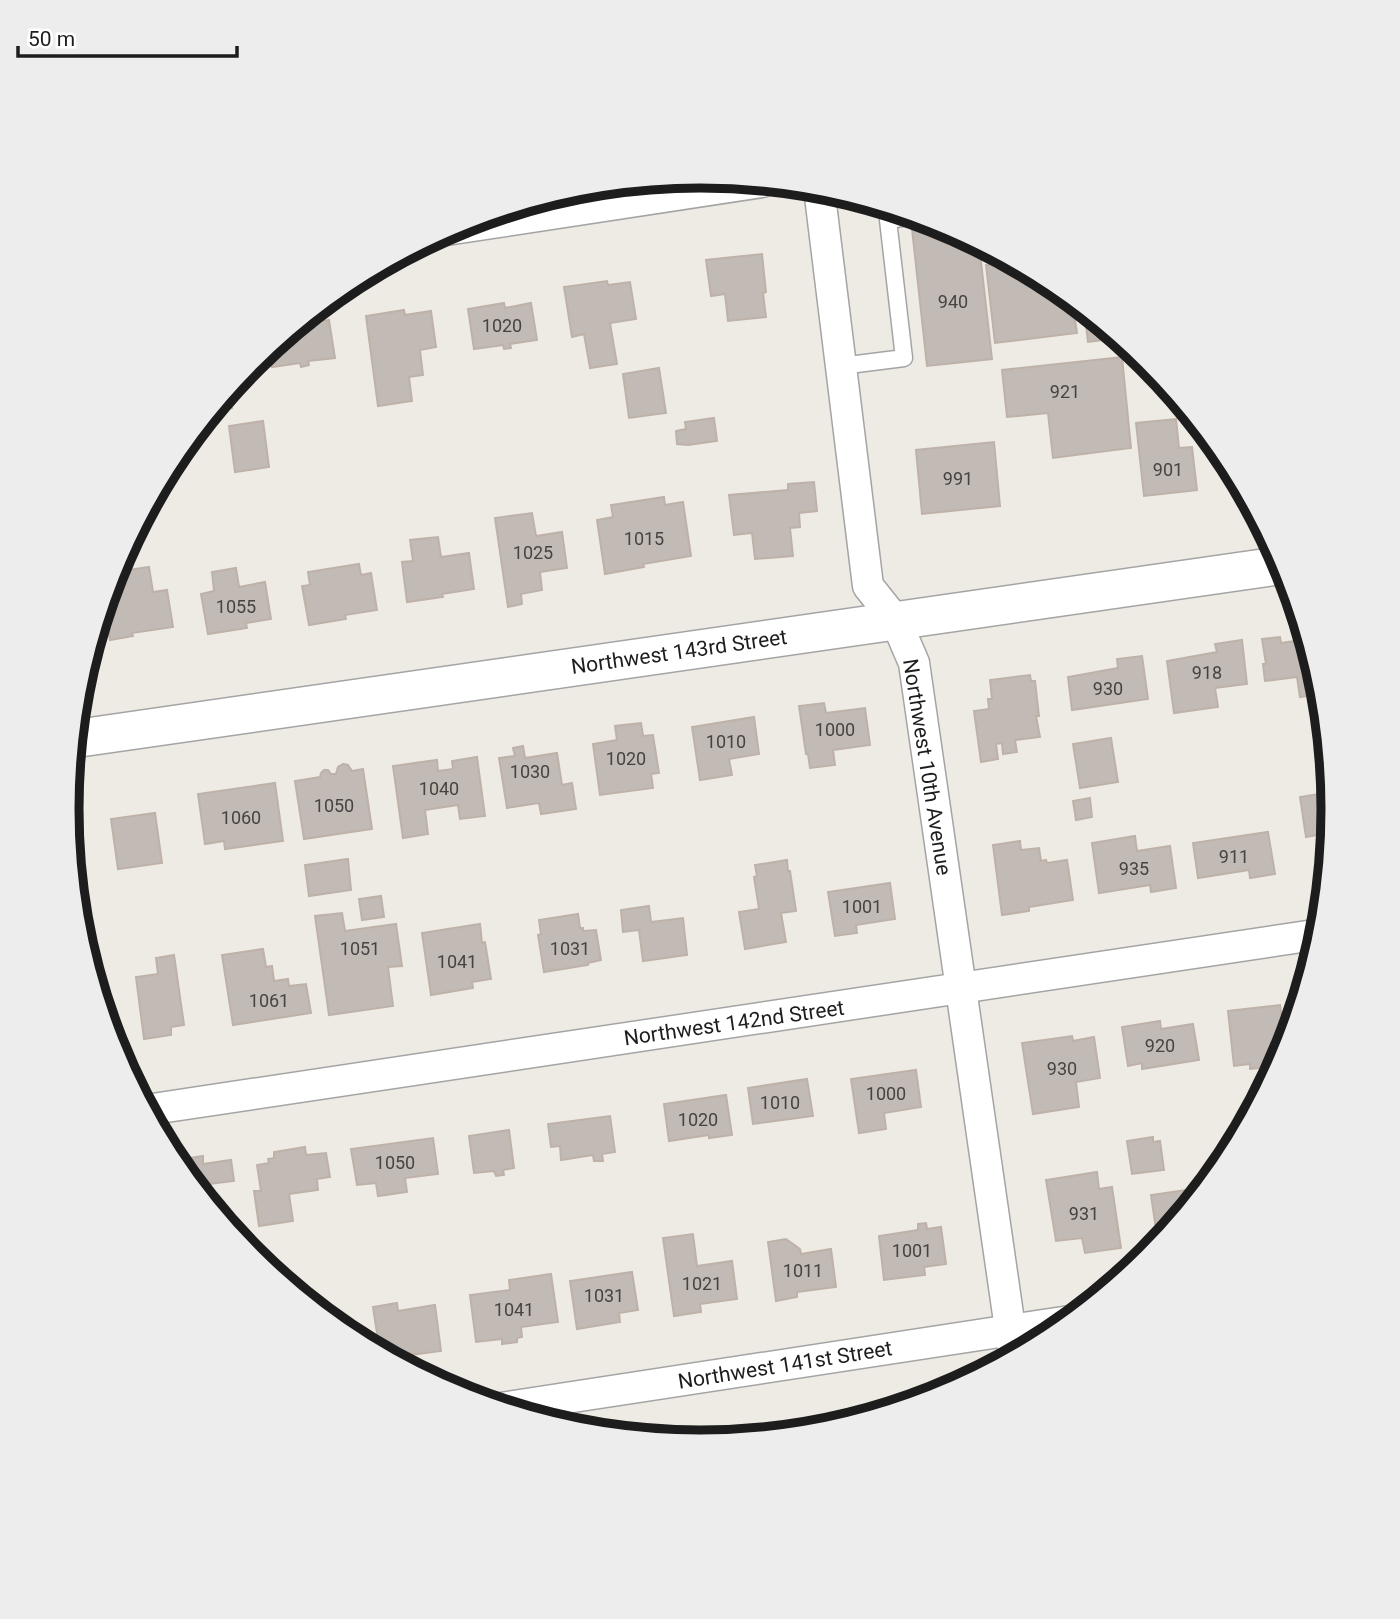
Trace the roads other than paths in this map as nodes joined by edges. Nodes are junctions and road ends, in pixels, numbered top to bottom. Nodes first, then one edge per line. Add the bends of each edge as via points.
1 (717, 189) edge
2 (820, 200) edge
3 (894, 219) edge
4 (497, 222) edge
5 (841, 366) junction
6 (1272, 567) edge
7 (896, 621) junction
8 (83, 738) edge
9 (1308, 936) edge
10 (960, 989) junction
11 (156, 1109) edge
12 (1012, 1343) edge
13 (523, 1405) edge

1 - 4 street
2 - 5 street, Northwest 10th Avenue
3 - 5 lane via 888,220 904,358
5 - 7 street, Northwest 10th Avenue via 868,586
6 - 7 street, Northwest 143rd Street
7 - 8 street, Northwest 143rd Street
7 - 10 street, Northwest 10th Avenue via 914,663
9 - 10 street, Northwest 142nd Street
10 - 11 street, Northwest 142nd Street
10 - 12 street, Northwest 10th Avenue
12 - 13 street, Northwest 141st Street

